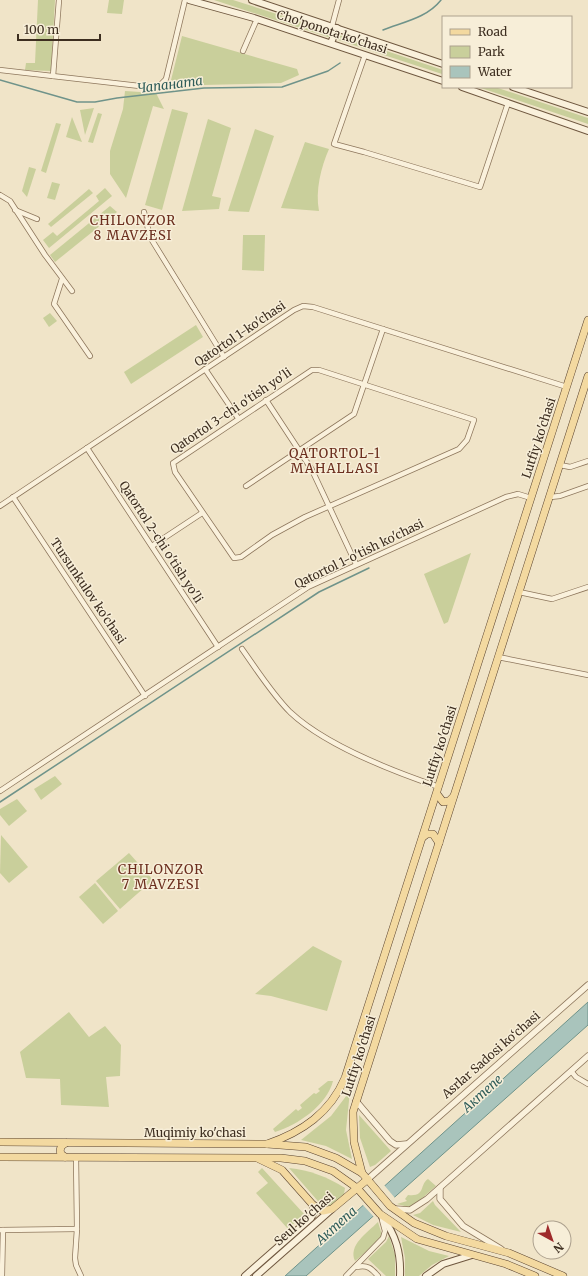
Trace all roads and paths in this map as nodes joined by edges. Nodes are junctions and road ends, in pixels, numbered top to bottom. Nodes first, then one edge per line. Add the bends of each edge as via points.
1 (59, 0) edge
2 (185, 0) edge
3 (189, 0) edge
4 (252, 0) edge
5 (339, 0) edge
6 (257, 19) junction
7 (334, 27) junction
8 (331, 44) junction
9 (243, 51) dead end
10 (365, 55) junction
11 (442, 64) edge
12 (0, 70) edge
13 (53, 76) junction
14 (442, 80) edge
15 (465, 88) edge
16 (516, 88) edge
17 (508, 103) junction
18 (588, 112) edge
19 (588, 131) edge
20 (0, 195) edge
21 (15, 210) junction
22 (144, 212) dead end
23 (37, 219) dead end
24 (62, 279) junction
25 (72, 291) dead end
26 (588, 320) edge
27 (383, 329) junction
28 (585, 338) edge
29 (90, 356) dead end
30 (224, 356) junction
31 (205, 369) junction
32 (588, 376) edge
33 (364, 385) junction
34 (567, 387) junction
35 (266, 400) junction
36 (238, 418) junction
37 (87, 448) junction
38 (300, 450) junction
39 (588, 461) edge
40 (560, 465) junction
41 (246, 486) dead end
42 (588, 486) edge
43 (550, 496) junction
44 (14, 497) junction
45 (531, 498) junction
46 (0, 506) edge
47 (329, 506) junction
48 (202, 512) junction
49 (152, 546) junction
50 (356, 564) junction
51 (588, 587) edge
52 (519, 592) junction
53 (218, 647) junction
54 (242, 649) dead end
55 (498, 657) junction
56 (588, 675) edge
57 (145, 696) junction
58 (438, 790) junction
59 (0, 791) edge
60 (453, 797) junction
61 (423, 837) junction
62 (439, 843) junction
63 (588, 985) edge
64 (588, 1056) edge
65 (571, 1071) junction
66 (588, 1084) edge
67 (356, 1101) junction
68 (0, 1142) edge
69 (66, 1143) junction
70 (408, 1143) junction
71 (267, 1144) junction
72 (0, 1157) edge
73 (65, 1157) junction
74 (76, 1157) junction
75 (251, 1158) junction
76 (362, 1173) junction
77 (368, 1179) junction
78 (357, 1188) junction
79 (440, 1188) junction
80 (429, 1197) junction
81 (441, 1201) junction
82 (313, 1205) junction
83 (390, 1206) junction
84 (332, 1209) junction
85 (380, 1214) junction
86 (77, 1229) junction
87 (2, 1230) edge
88 (509, 1253) junction
89 (472, 1255) junction
90 (356, 1268) junction
91 (2, 1276) edge
92 (81, 1276) edge
93 (246, 1276) edge
94 (256, 1276) edge
95 (346, 1276) edge
96 (378, 1276) edge
97 (400, 1276) edge
98 (426, 1276) edge
99 (535, 1276) edge
100 (563, 1276) edge

1 - 13 street
2 - 13 street via 166,78 157,88
3 - 6 main road, Cho'ponota ko'chasi
4 - 7 main road, Cho'ponota ko'chasi
5 - 7 street
6 - 8 main road, Cho'ponota ko'chasi
6 - 9 street
7 - 8 main road
7 - 11 main road, Cho'ponota ko'chasi
8 - 10 main road, Cho'ponota ko'chasi
10 - 14 main road, Cho'ponota ko'chasi
10 - 17 street via 334,144 480,187
12 - 13 street
15 - 17 main road
16 - 18 main road
17 - 19 main road
20 - 21 street via 10,202
21 - 23 street
21 - 24 street
22 - 30 street via 150,237
24 - 25 street
24 - 29 street via 54,304
26 - 28 main road, Lutfiy ko'chasi
27 - 30 street, Qatortol 1-ko'chasi via 304,306
27 - 33 street
27 - 34 street, Qatortol 1-ko'chasi
28 - 34 main road, Lutfiy ko'chasi
30 - 31 street, Qatortol 1-ko'chasi
31 - 36 street
31 - 37 street, Qatortol 1-ko'chasi
32 - 40 main road, Lutfiy ko'chasi
33 - 35 street, Qatortol 3-chi o'tish yo'li via 312,370
33 - 38 street via 354,414
33 - 47 street, Qatortol 3-chi o'tish yo'li via 474,420 467,440 459,448
34 - 45 main road, Lutfiy ko'chasi
35 - 36 street, Qatortol 3-chi o'tish yo'li
35 - 38 street
36 - 48 street, Qatortol 3-chi o'tish yo'li via 173,464 175,472
37 - 44 street, Qatortol 1-ko'chasi
37 - 49 street, Qatortol 2-chi o'tish yo'li
38 - 41 street
38 - 47 street
39 - 40 street via 570,467
40 - 43 main road, Lutfiy ko'chasi
42 - 43 street via 560,496
43 - 52 main road, Lutfiy ko'chasi
44 - 46 street, Qatortol 1-ko'chasi
44 - 57 street, Tursunkulov ko'chasi
45 - 50 street, Qatortol 1-o'tish ko'chasi via 518,494 506,497
45 - 58 main road, Lutfiy ko'chasi
47 - 48 street, Qatortol 3-chi o'tish yo'li via 288,526 236,559
47 - 50 street
48 - 49 street
49 - 53 street, Qatortol 2-chi o'tish yo'li
50 - 53 street, Qatortol 1-o'tish ko'chasi via 308,587
51 - 52 street via 552,599
52 - 55 main road, Lutfiy ko'chasi
53 - 57 street, Qatortol 1-o'tish ko'chasi
54 - 58 street via 285,706 304,723 334,742
55 - 56 street
55 - 60 main road, Lutfiy ko'chasi
57 - 59 street, Qatortol 1-o'tish ko'chasi
58 - 60 main road via 443,802
58 - 61 main road, Lutfiy ko'chasi
60 - 62 main road, Lutfiy ko'chasi
61 - 62 main road via 433,834
61 - 71 main road, Lutfiy ko'chasi via 340,1089 325,1110 304,1127
62 - 67 main road, Lutfiy ko'chasi
63 - 70 street, Asrlar Sadosi ko‘chasi
64 - 65 street
65 - 66 street
65 - 79 street
67 - 70 street via 390,1141 399,1145
67 - 76 main road, Lutfiy ko'chasi via 352,1128
68 - 69 main road, Muqimiy ko'chasi
69 - 71 main road, Muqimiy ko'chasi
69 - 73 main road via 60,1150
70 - 77 street, Asrlar Sadosi ko‘chasi
71 - 76 main road, Muqimiy ko'chasi via 291,1145 318,1151
72 - 73 main road, Muqimiy ko'chasi
73 - 74 main road, Muqimiy ko'chasi
74 - 75 main road, Muqimiy ko'chasi
74 - 86 street
75 - 78 main road, Muqimiy ko'chasi via 289,1158 312,1163 333,1171
75 - 82 main road via 282,1170
76 - 77 main road, Muqimiy ko'chasi
77 - 78 main road, Seul ko'chasi
77 - 83 main road, Muqimiy ko'chasi
78 - 84 main road, Seul ko'chasi
78 - 85 main road, Muqimiy ko'chasi
79 - 80 street
79 - 81 street via 438,1194
80 - 81 street via 436,1197
80 - 83 street via 408,1210
81 - 88 street via 467,1229
82 - 84 main road via 322,1211
82 - 93 main road via 314,1212 311,1218
83 - 88 main road, Muqimiy ko'chasi via 420,1226 446,1236
84 - 94 main road, Seul ko'chasi
85 - 89 main road, Muqimiy ko'chasi via 417,1239
85 - 90 street via 384,1236
85 - 97 main road via 398,1244
86 - 87 street
86 - 92 street via 76,1266
87 - 91 street
88 - 100 main road, Muqimiy ko'chasi
89 - 98 main road via 443,1264
89 - 99 main road, Muqimiy ko'chasi via 506,1264
90 - 95 street
90 - 96 street via 368,1267

